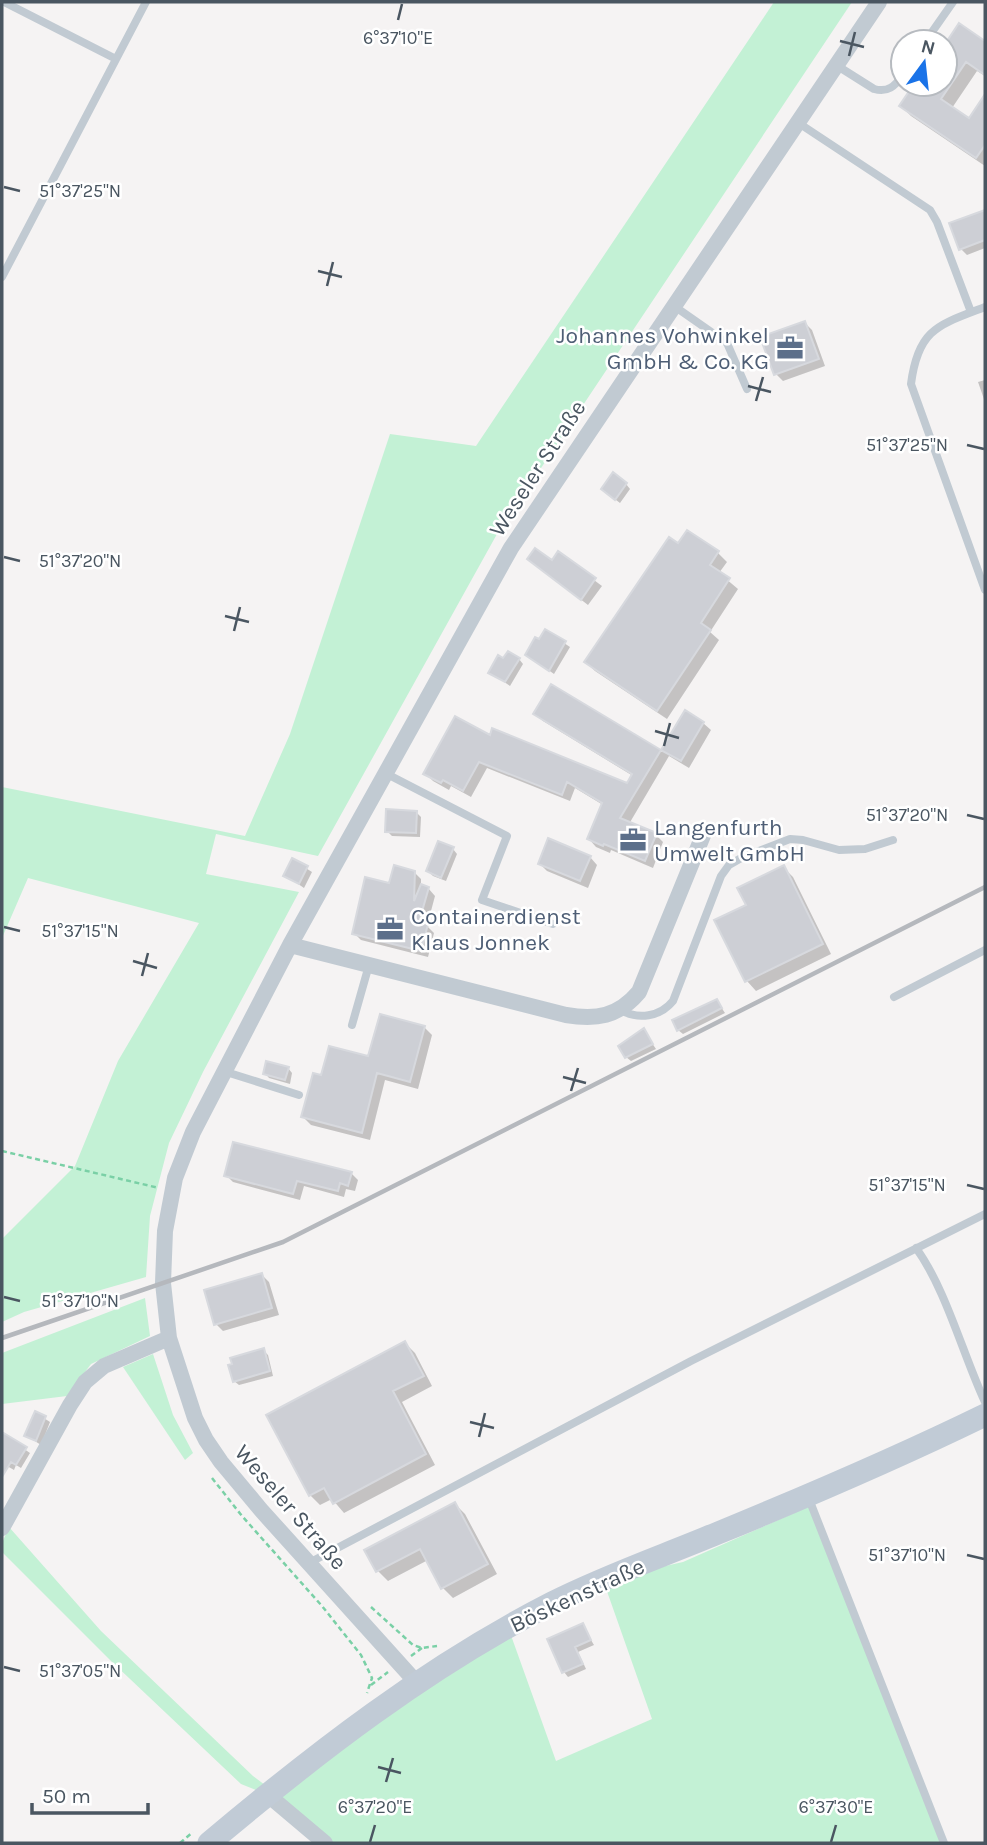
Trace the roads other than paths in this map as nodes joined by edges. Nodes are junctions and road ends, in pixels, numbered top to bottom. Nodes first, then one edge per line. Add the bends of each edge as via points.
1 (4, 2) edge
2 (146, 2) edge
3 (879, 2) edge
4 (953, 2) edge
5 (935, 28) edge
6 (116, 59) junction
7 (836, 65) junction
8 (889, 88) edge
9 (797, 122) junction
10 (2, 277) edge
11 (674, 306) junction
12 (985, 307) edge
13 (971, 312) junction
14 (747, 389) dead end
15 (985, 590) edge
16 (385, 774) junction
17 (704, 833) dead end
18 (893, 840) dead end
19 (553, 924) dead end
20 (290, 945) junction
21 (985, 950) edge
22 (369, 965) junction
23 (894, 997) dead end
24 (621, 1010) junction
25 (352, 1025) dead end
26 (223, 1072) junction
27 (299, 1095) dead end
28 (985, 1214) edge
29 (916, 1248) junction
30 (169, 1338) junction
31 (985, 1402) edge
32 (985, 1415) edge
33 (808, 1496) junction
34 (2, 1528) edge
35 (309, 1563) junction
36 (416, 1682) junction
37 (268, 1795) junction
38 (209, 1843) edge
39 (325, 1843) edge
40 (944, 1843) edge

1 - 6 lane
2 - 6 lane
3 - 7 street, Weseler Straße
4 - 5 lane
6 - 10 lane
7 - 8 lane via 874,89
7 - 9 street, Weseler Straße
9 - 11 street, Weseler Straße
9 - 13 lane via 930,210
11 - 14 lane via 727,343
11 - 16 street, Weseler Straße via 511,548
12 - 13 lane
13 - 15 lane via 942,324 925,338 911,383
16 - 19 lane via 507,836 482,900
16 - 20 street, Weseler Straße
17 - 24 street via 639,992
18 - 24 lane via 864,849 839,850 790,839 729,865 673,1001 650,1015 633,1016
20 - 22 street
20 - 26 street, Weseler Straße
21 - 23 lane
22 - 24 street via 566,1015 594,1018
22 - 25 lane
26 - 27 lane
26 - 30 street, Weseler Straße via 183,1156 168,1207 163,1283
28 - 29 lane
29 - 31 lane via 937,1285
29 - 35 lane
30 - 34 street via 104,1366 85,1382
30 - 35 street, Weseler Straße via 206,1440
32 - 33 main road, Böskenstraße
33 - 36 main road, Böskenstraße via 554,1602
33 - 40 lane
35 - 36 street, Weseler Straße
36 - 37 main road, Böskenstraße
37 - 38 main road, Böskenstraße
37 - 39 street

